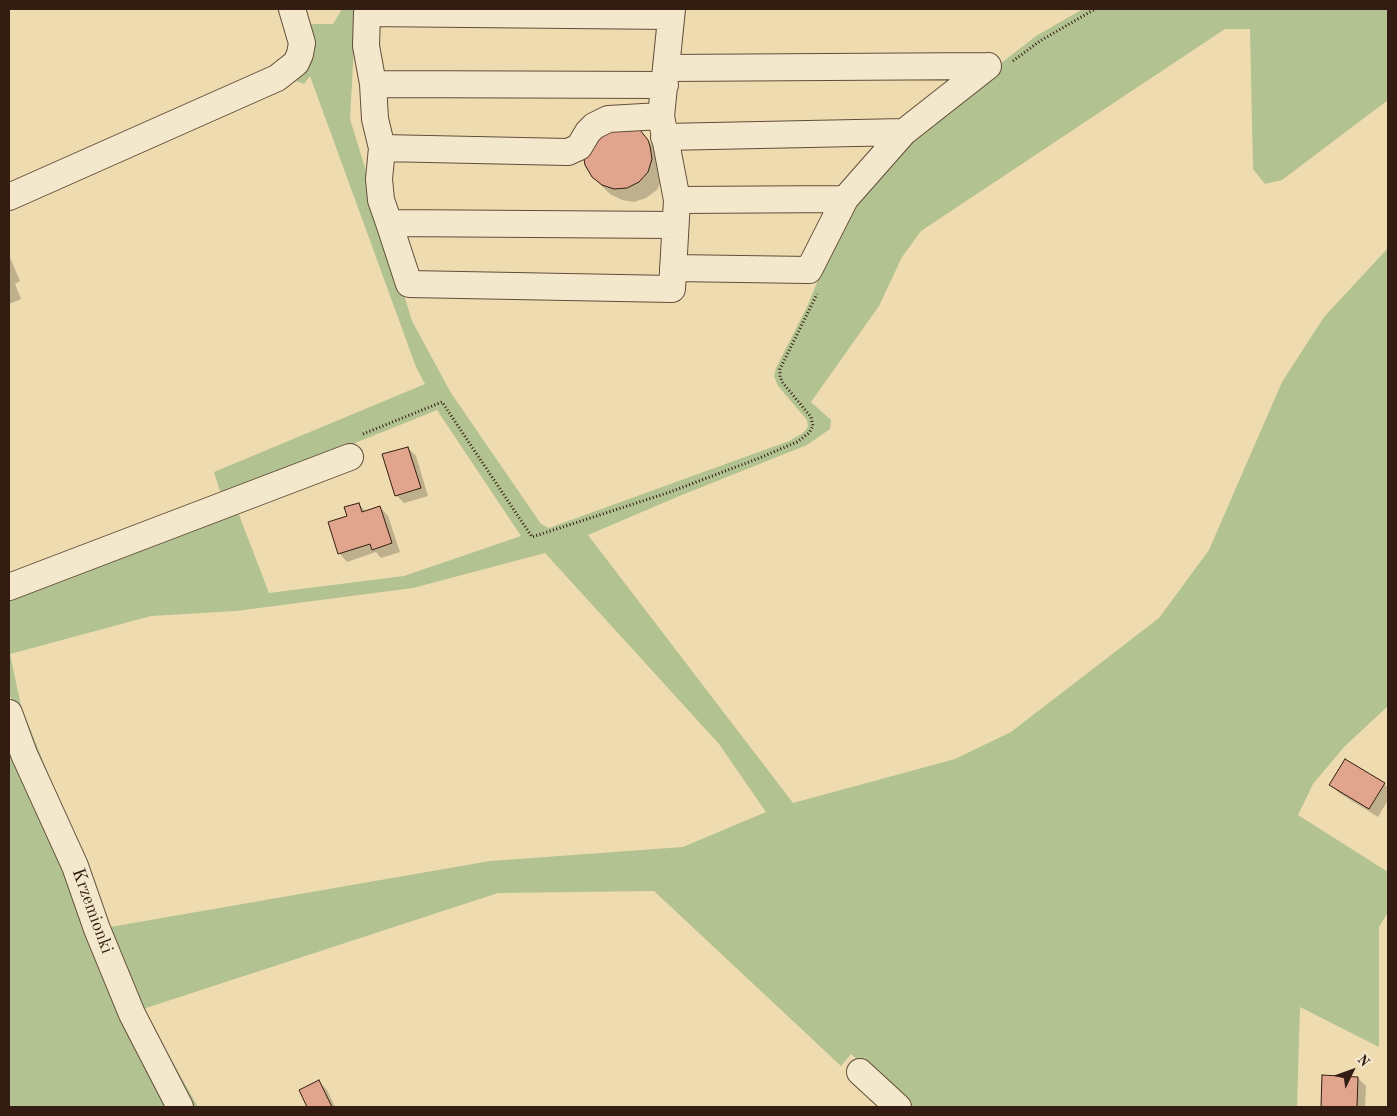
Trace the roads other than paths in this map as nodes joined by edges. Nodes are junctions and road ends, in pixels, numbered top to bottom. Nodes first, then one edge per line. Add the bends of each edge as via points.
1 (292, 9) edge
2 (366, 11) edge
3 (672, 12) edge
4 (666, 76) junction
5 (373, 84) junction
6 (663, 126) junction
7 (904, 132) junction
8 (382, 148) junction
9 (9, 197) edge
10 (844, 199) junction
11 (676, 212) junction
12 (389, 223) junction
13 (673, 268) junction
14 (350, 457) dead end
15 (9, 587) edge
16 (9, 713) edge
17 (860, 1072) dead end
18 (180, 1107) edge
19 (898, 1107) edge

1 - 9 street via 302,43 300,54 296,63 277,78
2 - 3 street
2 - 5 street via 366,46
3 - 4 street
4 - 5 street
4 - 6 street
4 - 7 street via 988,66
5 - 8 street via 375,119
6 - 7 street
6 - 8 street via 608,119 594,126 580,147 568,152
6 - 11 street
7 - 10 street
8 - 12 street via 379,179 381,200
10 - 11 street
10 - 13 street via 809,270
11 - 12 street
11 - 13 street
12 - 13 street via 409,284 672,289
14 - 15 street
16 - 18 street, Krzemionki via 75,866 132,1014
17 - 19 street

